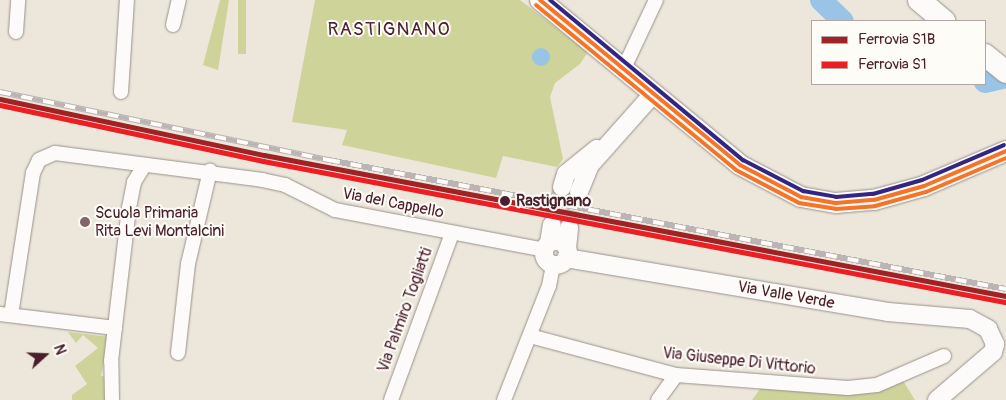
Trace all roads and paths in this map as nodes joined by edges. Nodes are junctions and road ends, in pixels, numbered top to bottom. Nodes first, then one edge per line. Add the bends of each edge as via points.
1 (18, 0) edge
2 (127, 0) edge
3 (180, 0) edge
4 (540, 0) edge
5 (656, 0) edge
6 (919, 0) edge
7 (943, 20) edge
8 (173, 25) dead end
9 (16, 32) dead end
10 (986, 56) edge
11 (624, 68) junction
12 (1006, 72) edge
13 (121, 92) dead end
14 (654, 93) junction
15 (1006, 151) edge
16 (144, 166) junction
17 (210, 171) junction
18 (570, 189) tunnel mouth
19 (552, 224) tunnel mouth
20 (569, 228) tunnel mouth
21 (452, 233) junction
22 (556, 253) junction
23 (5, 315) edge
24 (116, 328) junction
25 (530, 336) junction
26 (1001, 343) edge
27 (178, 353) dead end
28 (944, 356) dead end
29 (676, 375) junction
30 (112, 400) edge
31 (391, 400) edge
32 (504, 400) edge
33 (658, 400) edge
34 (937, 400) edge

1 - 9 street
2 - 13 street
3 - 8 street
4 - 11 main road
5 - 11 street
6 - 7 main road
10 - 12 main road
11 - 14 main road
14 - 15 main road via 740,165 782,189 824,202 852,203 901,194
14 - 18 street via 608,142 566,174
16 - 17 street, Via del Cappello
16 - 23 street, Via del Cappello via 55,153 40,160 32,173
16 - 24 street via 134,182 129,208
17 - 21 street, Via del Cappello via 285,185 335,210
17 - 27 street via 188,264
19 - 22 street
20 - 22 street
21 - 22 street, Via del Cappello
21 - 31 street, Via Palmiro Togliatti
22 - 25 street
22 - 26 street, Via Valle Verde via 888,312 970,319 988,329
23 - 24 street
24 - 30 street
25 - 29 street, Via Giuseppe Di Vittorio
25 - 32 street
26 - 34 street
28 - 29 street, Via Giuseppe Di Vittorio via 861,388
29 - 33 street

